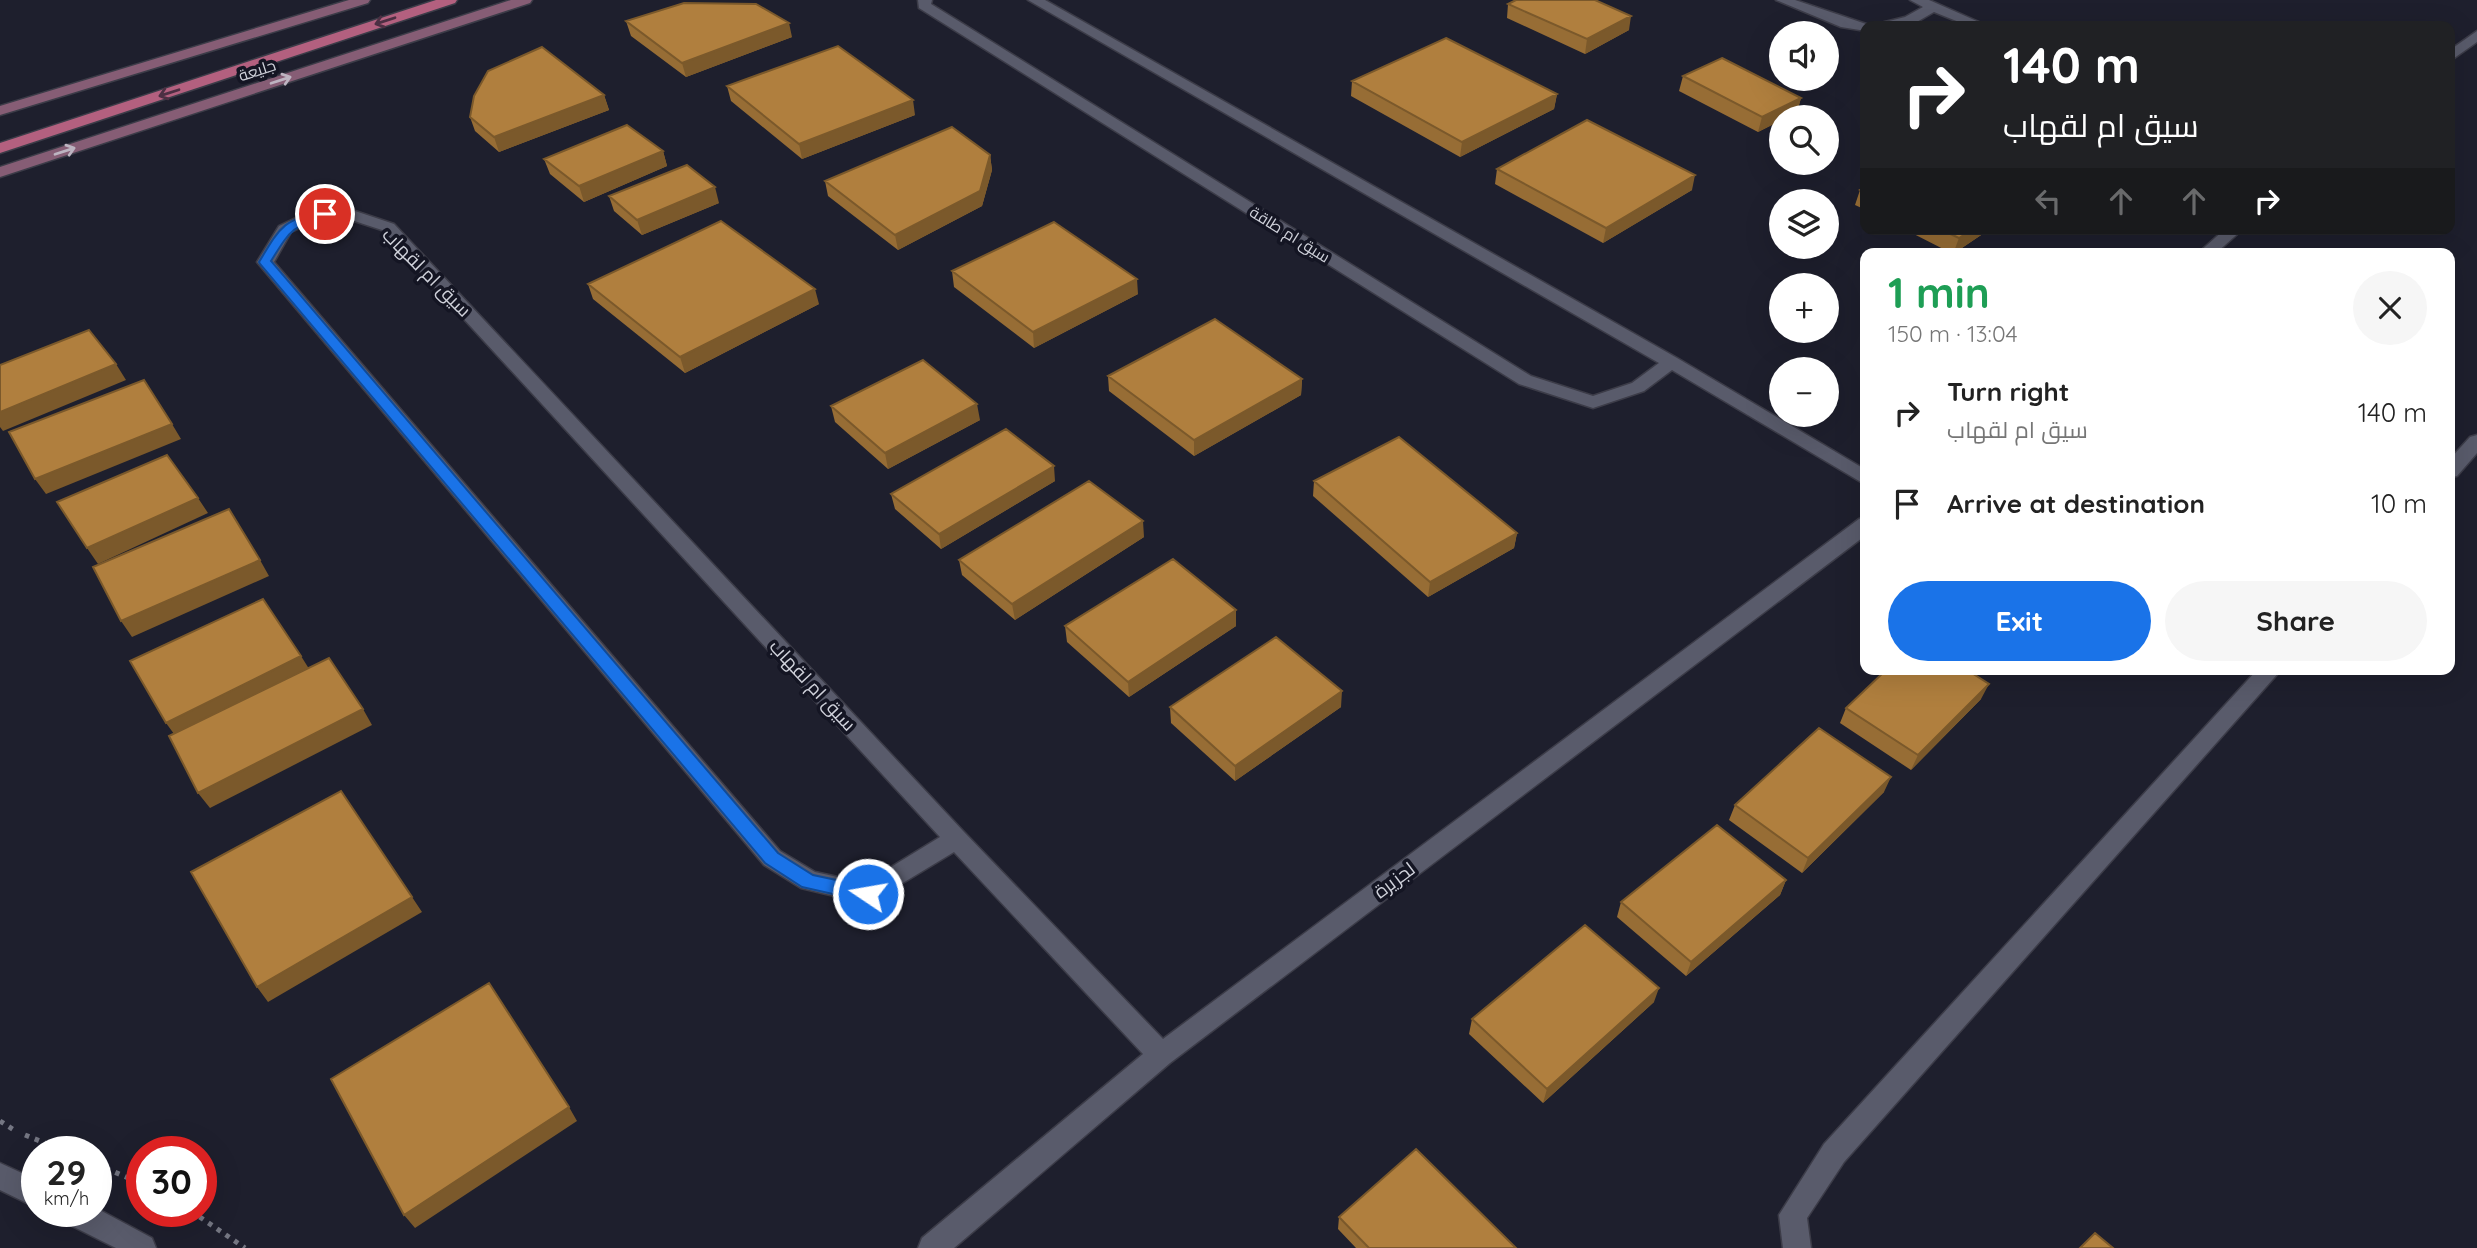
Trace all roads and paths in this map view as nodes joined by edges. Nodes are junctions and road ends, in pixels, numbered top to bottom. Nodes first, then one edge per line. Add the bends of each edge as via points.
1 (362, 0) edge
2 (450, 0) edge
3 (525, 0) edge
4 (925, 0) edge
5 (1035, 0) edge
6 (1783, 0) edge
7 (1917, 0) edge
8 (1933, 6) junction
9 (1906, 21) edge
10 (1969, 21) edge
11 (1860, 26) edge
12 (2477, 35) edge
13 (2455, 53) edge
14 (0, 111) edge
15 (0, 148) edge
16 (0, 172) edge
17 (2228, 235) edge
18 (2212, 248) edge
19 (1671, 362) junction
20 (2473, 452) edge
21 (2455, 467) edge
22 (1860, 475) edge
23 (1860, 529) edge
24 (2265, 675) edge
25 (956, 839) junction
26 (1161, 1055) junction
27 (0, 1121) edge
28 (29, 1136) edge
29 (0, 1176) edge
30 (21, 1187) edge
31 (108, 1227) edge
32 (214, 1227) edge
33 (142, 1248) edge
34 (245, 1248) edge
35 (932, 1248) edge
36 (1797, 1248) edge

1 - 14 main road, جليعة
2 -> 15 main road
16 -> 3 main road, جليعة
4 - 19 street, سيق ام طاقة via 925,5 947,20 1525,380 1593,402 1638,387
5 - 19 street
6 - 11 street
7 - 8 street
8 - 9 street
8 - 10 street
12 - 13 street
17 - 18 street
19 - 22 street
20 - 21 street
23 - 26 street, لجزيرة
24 - 36 street via 1834,1153 1793,1215
25 - 25 street, سيق ام لقهاب via 388,226 340,211 310,217 285,229 265,262 772,858 809,881 868,894
25 - 26 street, سيق ام لقهاب
26 - 35 street, لجزيرة
27 - 28 path
29 - 30 street
31 - 33 street
32 - 34 path

